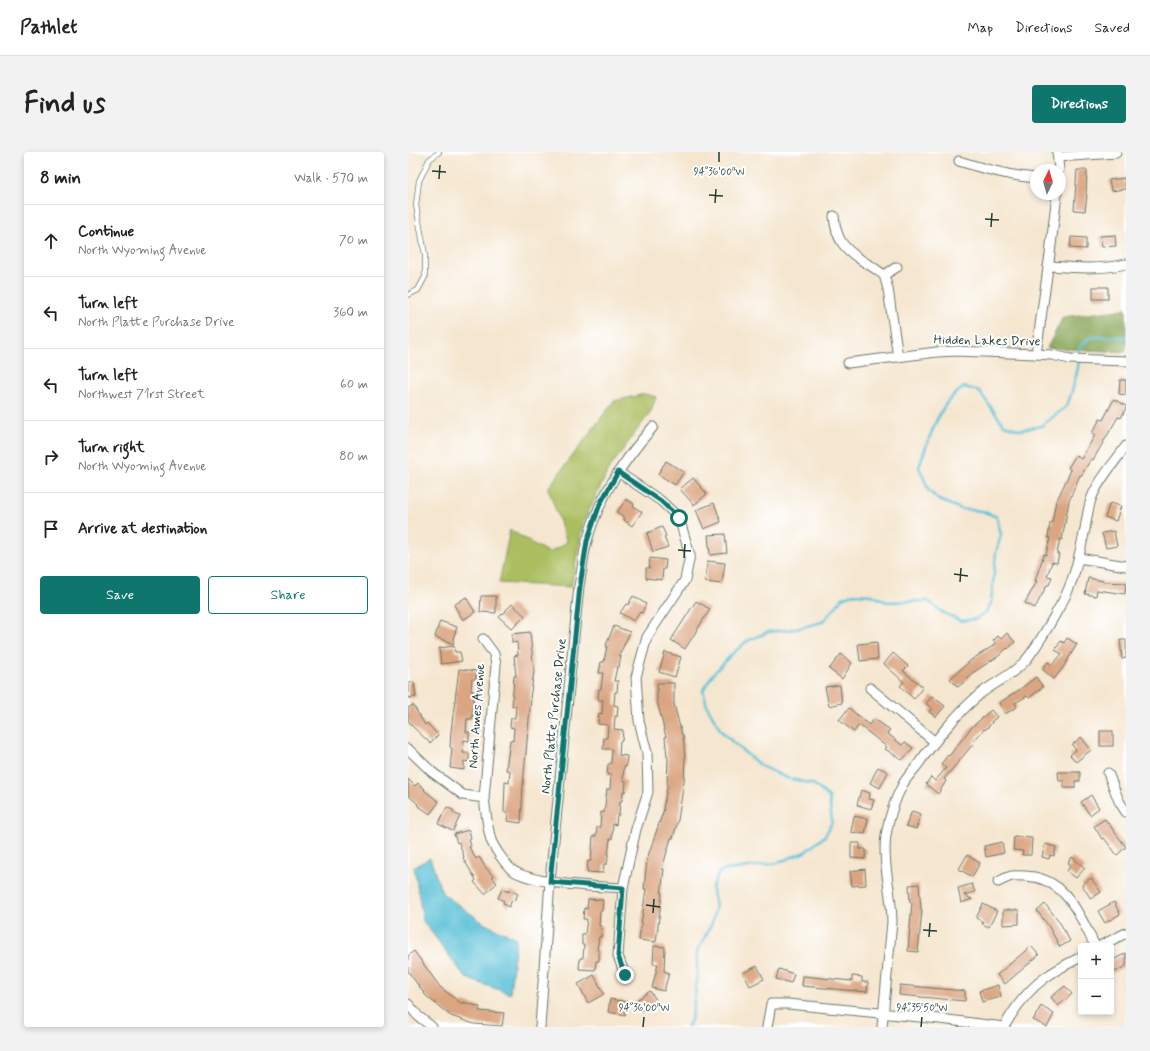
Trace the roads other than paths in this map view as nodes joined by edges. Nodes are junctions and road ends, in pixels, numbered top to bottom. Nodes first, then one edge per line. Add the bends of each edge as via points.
1 (439, 152) edge
2 (1116, 153) dead end
3 (1058, 155) edge
4 (959, 161) dead end
5 (1030, 177) edge
6 (1056, 200) edge
7 (834, 216) dead end
8 (1126, 264) edge
9 (1048, 266) junction
10 (897, 267) dead end
11 (884, 275) junction
12 (408, 295) edge
13 (1036, 354) junction
14 (898, 357) junction
15 (1126, 361) edge
16 (848, 363) dead end
17 (653, 428) dead end
18 (1126, 446) edge
19 (618, 472) junction
20 (1079, 558) junction
21 (1126, 566) edge
22 (483, 639) dead end
23 (870, 688) dead end
24 (935, 742) junction
25 (408, 749) edge
26 (1108, 773) dead end
27 (484, 798) junction
28 (1126, 812) edge
29 (550, 882) junction
30 (998, 882) dead end
31 (623, 888) junction
32 (1126, 933) edge
33 (1093, 943) edge
34 (1106, 943) edge
35 (1078, 959) edge
36 (625, 975) dead end
37 (408, 1004) edge
38 (883, 1014) junction
39 (432, 1027) edge
40 (540, 1027) edge
41 (767, 1027) edge
42 (882, 1027) edge
43 (1004, 1027) edge

1 - 12 lane via 429,160 419,181 416,205 425,255 425,277 418,290
2 - 3 street
4 - 5 street via 990,171
6 - 9 street
7 - 11 street via 837,235 848,251
8 - 9 street via 1098,269
9 - 13 street
10 - 11 street
11 - 14 street
13 - 14 street, Hidden Lakes Drive via 956,351
13 - 15 street, Hidden Lakes Drive via 1070,359
14 - 16 street, Hidden Lakes Drive
17 - 19 street, North Platte Purchase Drive
18 - 20 street via 1092,497
19 - 29 street, North Platte Purchase Drive via 600,504 587,541 580,586
19 - 31 street via 661,501 679,518 690,555 685,580 647,637 636,677 639,721 647,753 648,792 636,829
20 - 21 street
20 - 24 street via 1066,596 1025,661 965,707
22 - 27 street, North Ames Avenue via 494,654 496,666
23 - 24 street
24 - 38 street via 904,783 889,820 885,854 892,922
25 - 27 street via 432,772 463,795
26 - 28 street
27 - 29 street, North Ames Avenue via 492,841 500,855 512,869 530,878
29 - 31 street, North Ames Avenue
29 - 40 street, North Platte Purchase Drive
30 - 33 street via 1012,876 1026,876 1040,878 1056,886 1072,903
31 - 36 street via 618,956
32 - 34 street
35 - 43 street via 1036,985
37 - 39 street
38 - 41 street via 771,1004
38 - 42 street
38 - 43 street via 940,1018

